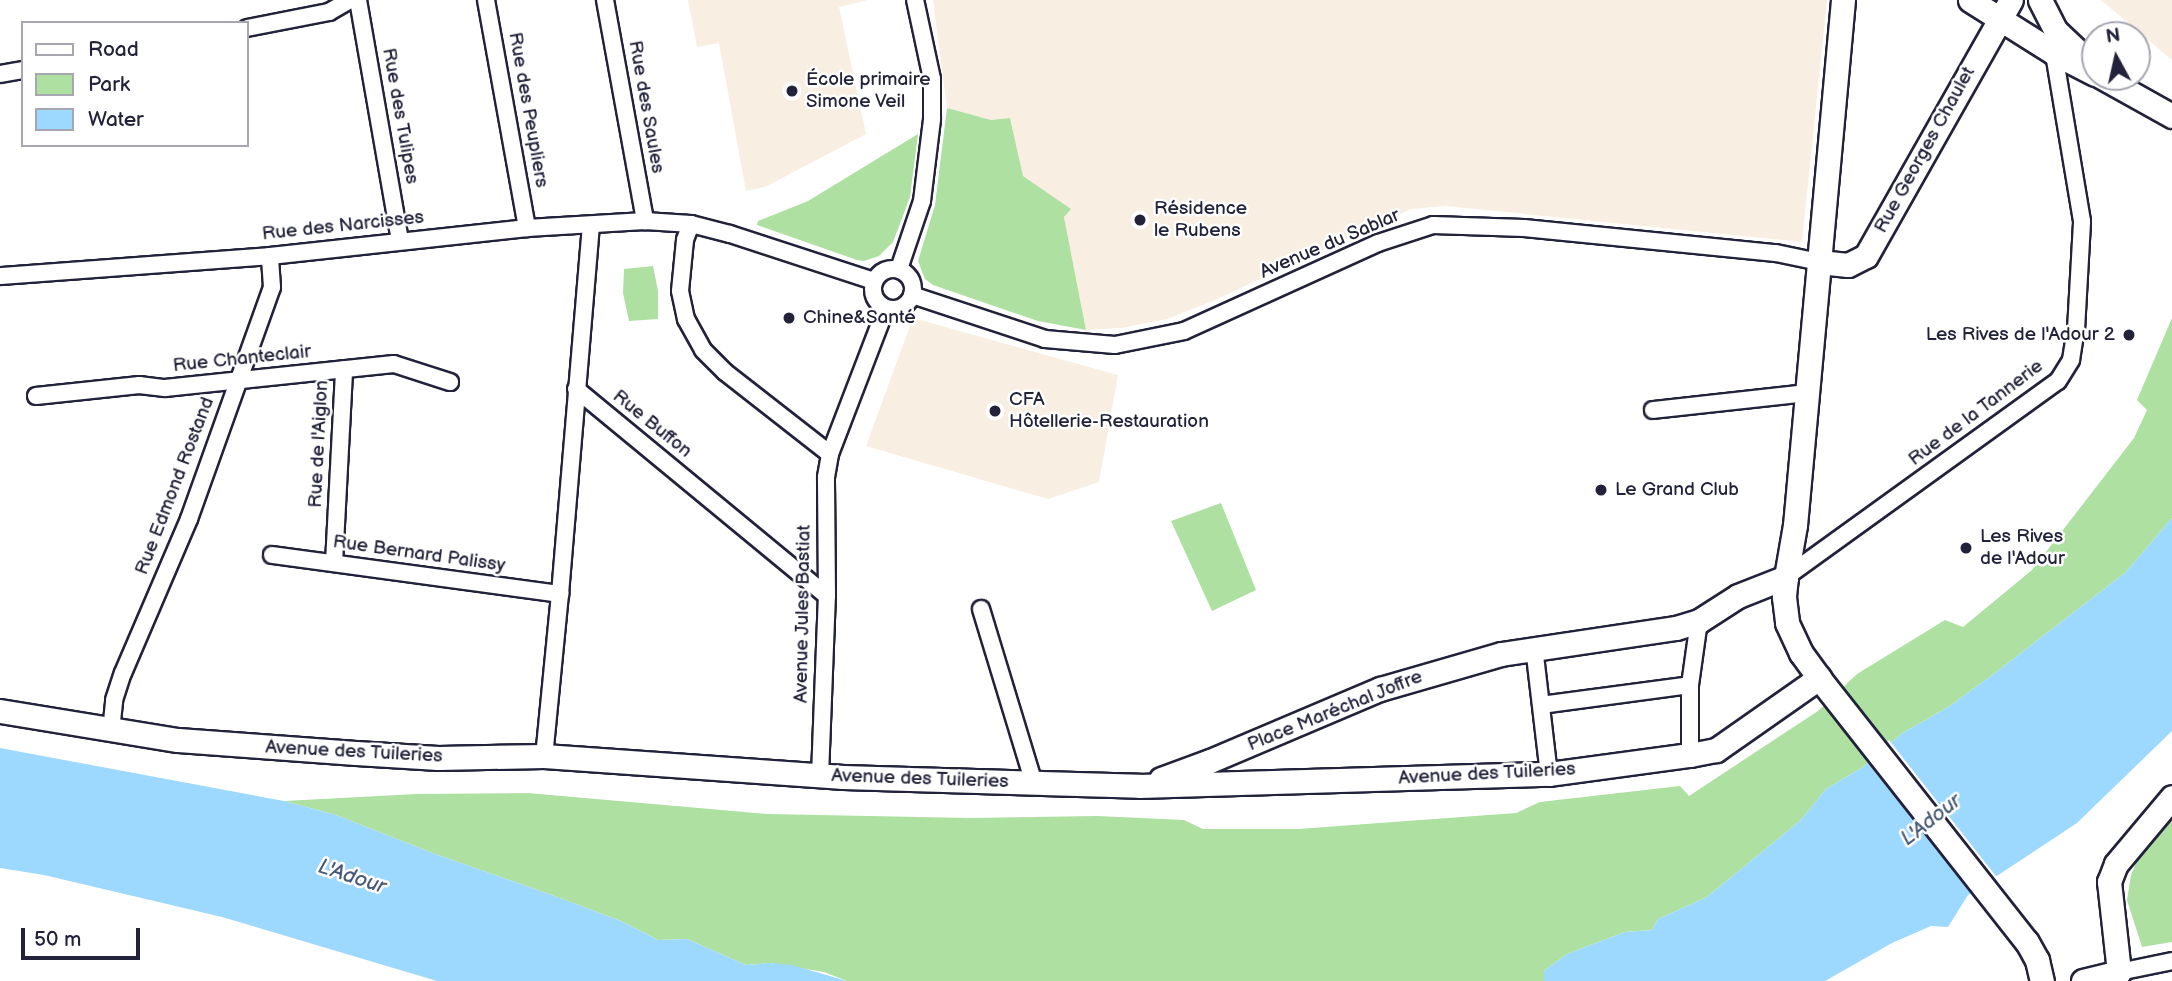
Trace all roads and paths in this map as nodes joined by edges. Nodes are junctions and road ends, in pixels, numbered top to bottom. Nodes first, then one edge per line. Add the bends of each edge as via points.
1 (350, 0) edge
2 (358, 0) edge
3 (486, 0) edge
4 (605, 0) edge
5 (915, 0) edge
6 (1843, 0) edge
7 (1970, 0) edge
8 (2040, 0) edge
9 (2006, 9) edge
10 (248, 28) edge
11 (2054, 53) junction
12 (2081, 56) edge
13 (2081, 66) edge
14 (21, 70) edge
15 (0, 74) edge
16 (2128, 91) edge
17 (2172, 116) edge
18 (645, 221) junction
19 (691, 224) junction
20 (591, 226) junction
21 (527, 228) junction
22 (400, 240) junction
23 (270, 256) junction
24 (1819, 262) junction
25 (899, 269) junction
26 (0, 276) edge
27 (874, 281) junction
28 (912, 295) junction
29 (886, 308) junction
30 (344, 369) junction
31 (238, 380) junction
32 (450, 382) dead end
33 (576, 389) junction
34 (1806, 393) junction
35 (36, 396) dead end
36 (1653, 410) dead end
37 (830, 454) junction
38 (272, 555) dead end
39 (334, 563) junction
40 (1786, 577) junction
41 (560, 594) junction
42 (827, 596) junction
43 (981, 609) dead end
44 (1699, 621) junction
45 (1534, 648) junction
46 (1690, 685) junction
47 (1825, 685) junction
48 (1541, 705) junction
49 (0, 711) edge
50 (111, 731) junction
51 (544, 755) junction
52 (1690, 755) junction
53 (1549, 774) junction
54 (820, 776) junction
55 (1034, 783) junction
56 (1139, 786) junction
57 (2172, 797) edge
58 (2172, 961) edge
59 (2120, 976) edge
60 (2042, 981) edge
61 (2083, 981) edge

1 - 10 street via 329,12
2 - 22 street, Rue des Tulipes
3 - 21 street, Rue des Peupliers
4 - 18 street, Rue des Saules
5 - 25 street via 932,79 932,119 922,201
6 - 24 main road
7 - 9 main road
8 - 12 main road via 2056,31
9 - 11 main road
9 - 24 main road, Rue Georges Chaulet via 1866,256 1848,265
11 - 13 main road
11 - 40 street, Rue de la Tannerie via 2082,221 2071,360 2058,381
14 - 15 street
16 - 17 main road
18 - 19 street, Rue des Narcisses
18 - 20 street, Rue des Narcisses
19 - 27 street
19 - 37 street via 680,290 686,319 703,350
20 - 21 street, Rue des Narcisses
20 - 33 street
21 - 22 street, Rue des Narcisses
22 - 23 street, Rue des Narcisses
23 - 26 street, Rue des Narcisses
23 - 31 street, Rue Edmond Rostand via 272,286
24 - 28 street, Avenue du Sablar via 1776,253 1587,234 1433,225 1378,243 1184,331 1115,345 1045,339
24 - 34 main road
25 - 27 street via 881,272
25 - 28 street via 912,280
27 - 29 street via 874,297
28 - 29 street via 905,305
29 - 37 street, Avenue Jules Bastiat
30 - 31 street, Rue Chanteclair
30 - 32 street, Rue Chanteclair via 394,364
30 - 39 street, Rue de l'Aiglon
31 - 35 street, Rue Chanteclair
31 - 50 street, Rue Edmond Rostand via 189,519 122,673
33 - 41 street
33 - 42 street, Rue Buffon
34 - 36 street
34 - 40 main road
37 - 42 street, Avenue Jules Bastiat via 826,477
38 - 39 street, Rue Bernard Palissy
39 - 41 street, Rue Bernard Palissy
40 - 44 main road, Place Maréchal Joffre via 1738,596
40 - 47 main road via 1790,631
41 - 51 street
42 - 54 street, Avenue Jules Bastiat
43 - 55 street
44 - 45 main road, Place Maréchal Joffre via 1667,630
44 - 46 street
45 - 48 street
45 - 56 main road, Place Maréchal Joffre via 1462,663 1381,689 1221,757
46 - 48 street
46 - 52 street
47 - 52 main road, Avenue des Tuileries via 1716,750
47 - 60 main road via 2027,942
48 - 53 street
49 - 50 main road, Avenue des Tuileries
50 - 51 main road, Avenue des Tuileries via 439,758
51 - 54 main road, Avenue des Tuileries
52 - 53 main road, Avenue des Tuileries
53 - 56 main road, Avenue des Tuileries
54 - 55 main road, Avenue des Tuileries
55 - 56 main road, Avenue des Tuileries
57 - 59 main road via 2116,864 2109,882
58 - 59 street
59 - 61 main road

